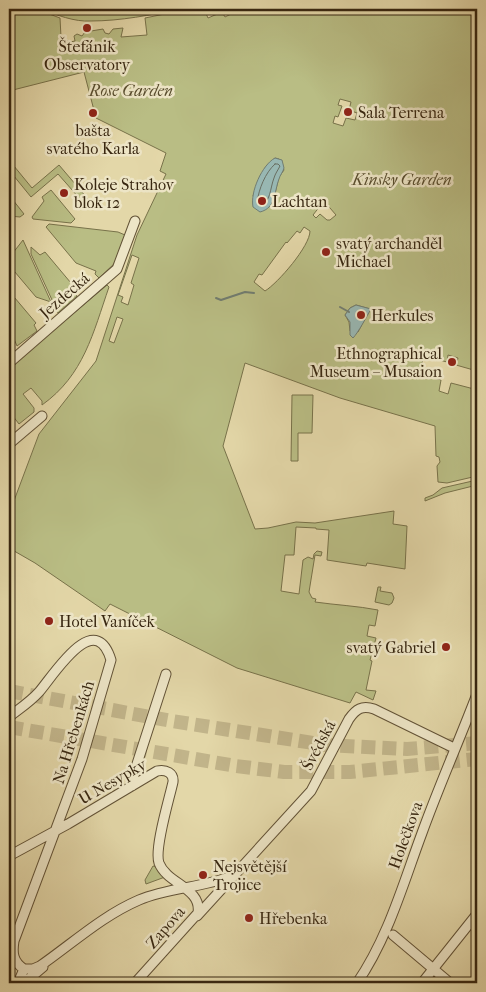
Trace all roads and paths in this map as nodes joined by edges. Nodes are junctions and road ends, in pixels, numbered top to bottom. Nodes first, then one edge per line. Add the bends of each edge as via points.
1 (135, 221) dead end
2 (9, 363) edge
3 (42, 416) dead end
4 (9, 444) edge
5 (166, 674) dead end
6 (477, 694) edge
7 (9, 717) edge
8 (454, 748) junction
9 (132, 786) junction
10 (55, 830) junction
11 (9, 856) edge
12 (235, 875) junction
13 (184, 889) junction
14 (477, 914) edge
15 (195, 918) junction
16 (393, 935) dead end
17 (13, 948) junction
18 (9, 957) edge
19 (54, 957) junction
20 (24, 969) junction
21 (434, 970) junction
22 (18, 983) edge
23 (24, 983) edge
24 (135, 983) edge
25 (357, 983) edge
26 (422, 983) edge
27 (450, 983) edge

1 - 2 street, Jezdecká via 117,270
3 - 4 street
5 - 9 street
6 - 8 street, Holečkova
7 - 10 street, Na Hřebenkách via 40,691 78,645 94,641 108,650 111,660 82,759
8 - 12 street, Švédská via 374,709 359,709 349,719 311,791
8 - 25 street, Holečkova via 385,932 370,965
9 - 10 street, U Nesypky
9 - 13 street, U Nesypky via 160,770 166,770 172,776 158,849 159,864
10 - 11 street, U Nesypky
10 - 17 street, Na Hřebenkách
12 - 13 street
12 - 15 street, Švédská
13 - 15 street, Zapova via 198,902
13 - 19 street via 139,900 102,920
14 - 21 street
15 - 24 street, Zapova
16 - 21 street
17 - 18 street, Na Hřebenkách
17 - 20 street via 13,958
19 - 20 street via 33,969
19 - 23 street
20 - 22 street
21 - 26 street
21 - 27 street

